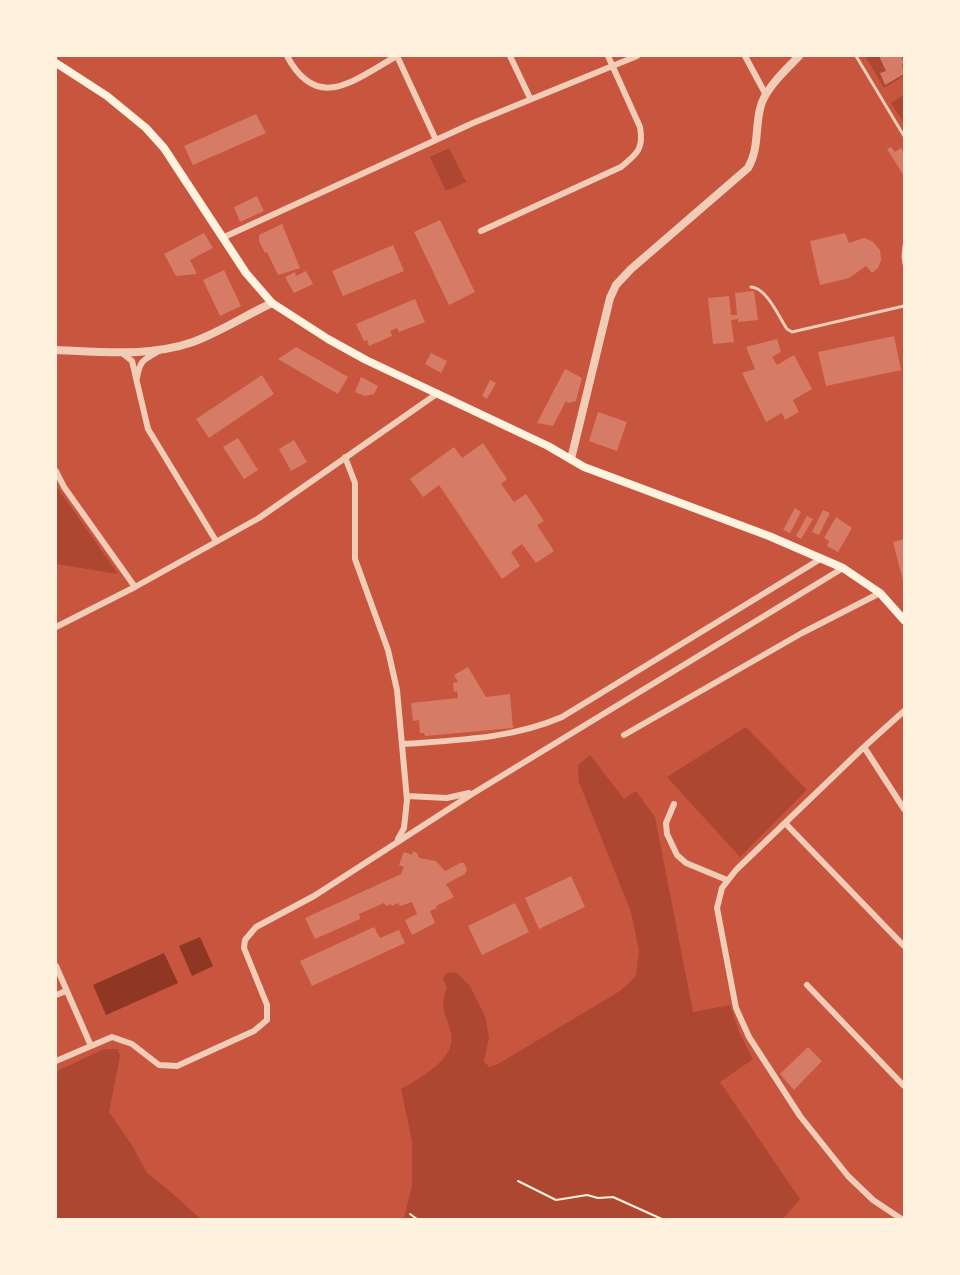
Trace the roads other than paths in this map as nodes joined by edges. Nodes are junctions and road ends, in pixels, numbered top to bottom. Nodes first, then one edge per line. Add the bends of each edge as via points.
1 (287, 56) edge
2 (397, 56) edge
3 (510, 56) edge
4 (608, 56) edge
5 (637, 56) edge
6 (745, 56) edge
7 (799, 56) edge
8 (856, 56) edge
9 (56, 63) edge
10 (612, 65) junction
11 (766, 95) junction
12 (530, 98) junction
13 (904, 135) edge
14 (436, 140) junction
15 (481, 231) dead end
16 (222, 238) junction
17 (904, 246) edge
18 (904, 264) edge
19 (751, 287) dead end
20 (272, 303) junction
21 (904, 306) edge
22 (56, 350) edge
23 (162, 350) junction
24 (122, 352) junction
25 (136, 380) junction
26 (438, 393) junction
27 (345, 458) junction
28 (571, 459) junction
29 (56, 471) edge
30 (216, 541) junction
31 (822, 557) junction
32 (843, 568) junction
33 (135, 587) junction
34 (880, 593) junction
35 (904, 620) edge
36 (56, 627) edge
37 (904, 711) edge
38 (624, 735) dead end
39 (403, 744) junction
40 (864, 747) junction
41 (476, 791) junction
42 (407, 796) junction
43 (674, 804) dead end
44 (904, 809) edge
45 (785, 823) junction
46 (395, 843) junction
47 (727, 880) junction
48 (904, 946) edge
49 (56, 966) edge
50 (807, 985) dead end
51 (66, 991) junction
52 (56, 995) edge
53 (91, 1046) junction
54 (56, 1061) edge
55 (904, 1086) edge
56 (903, 1220) edge

1 - 2 street via 300,76 319,88 343,85
2 - 14 street
3 - 12 street
4 - 10 street
5 - 10 street
6 - 11 street
7 - 11 street
8 - 13 lane
9 - 16 main road via 107,96 146,128
10 - 12 street
10 - 15 street via 640,127 639,152 621,167
11 - 28 street via 760,109 754,157 748,168 616,285
12 - 14 street
14 - 16 street
16 - 20 main road
17 - 18 lane
19 - 21 lane via 764,292 792,332
20 - 23 street via 194,341
20 - 26 main road via 356,355
22 - 24 street
23 - 24 street
23 - 25 street via 142,361
24 - 25 street via 132,361
25 - 30 street via 148,429
26 - 27 street
26 - 28 main road
27 - 30 street via 259,518
27 - 39 street via 355,483 355,560 388,650
28 - 31 main road
29 - 33 street
30 - 33 street
31 - 32 main road
31 - 39 street via 562,717 512,734
32 - 34 main road
32 - 41 street
33 - 36 street
34 - 35 main road
34 - 38 street
37 - 40 street
39 - 42 street
40 - 44 street
40 - 45 street
41 - 42 street via 447,798
41 - 46 street
42 - 46 street via 404,828
43 - 47 street via 666,823 677,855 686,863
45 - 47 street
45 - 48 street
46 - 53 street via 249,934 244,948 268,1013 254,1031 177,1066 159,1065 132,1044 117,1038
47 - 56 street via 717,908 736,1008 749,1038 800,1116 848,1176 873,1200
49 - 51 street
50 - 55 street
51 - 52 street
51 - 53 street
53 - 54 street

